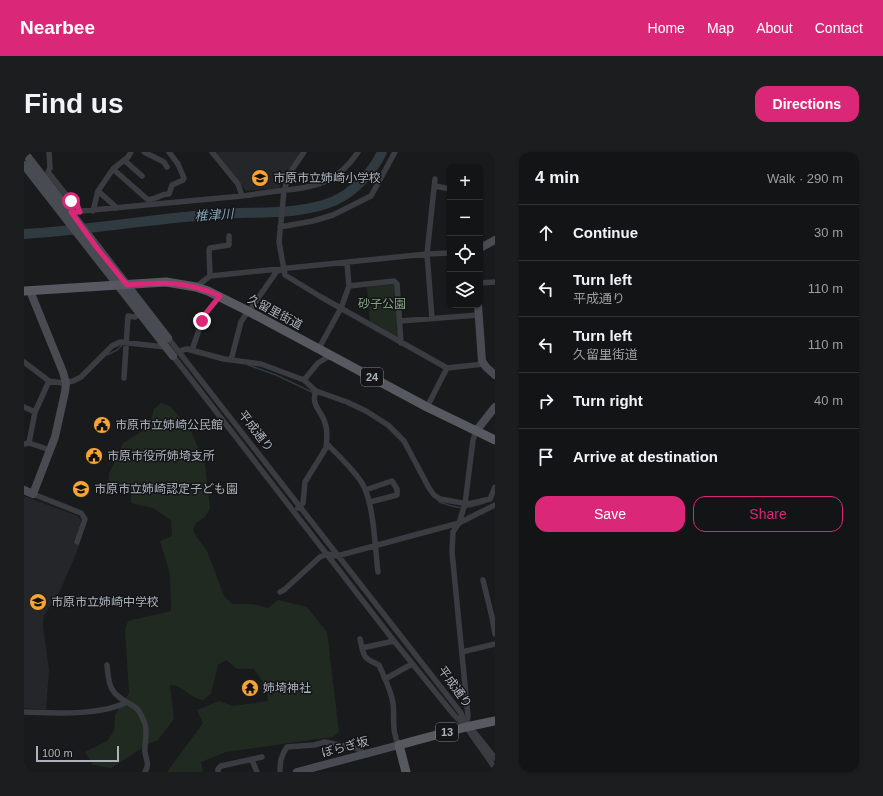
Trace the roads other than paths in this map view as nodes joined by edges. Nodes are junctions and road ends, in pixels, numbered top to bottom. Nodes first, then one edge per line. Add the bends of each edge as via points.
1 (24, 152) edge
2 (49, 152) edge
3 (130, 152) edge
4 (144, 152) edge
5 (169, 152) edge
6 (212, 152) edge
7 (304, 152) edge
8 (358, 152) edge
9 (395, 152) edge
10 (124, 160) junction
11 (24, 165) edge
12 (167, 167) dead end
13 (113, 170) junction
14 (142, 176) dead end
15 (435, 179) dead end
16 (435, 186) junction
17 (447, 188) edge
18 (284, 190) junction
19 (98, 191) junction
20 (169, 194) junction
21 (242, 196) junction
22 (173, 203) junction
23 (117, 208) junction
24 (93, 210) junction
25 (72, 214) junction
26 (280, 227) junction
27 (229, 236) dead end
28 (495, 240) edge
29 (483, 246) edge
30 (447, 253) edge
31 (428, 254) junction
32 (347, 262) junction
33 (283, 269) junction
34 (210, 276) junction
35 (495, 282) edge
36 (483, 283) edge
37 (118, 285) junction
38 (127, 285) junction
39 (349, 286) junction
40 (196, 287) junction
41 (27, 291) edge
42 (220, 296) junction
43 (341, 308) junction
44 (478, 308) edge
45 (249, 311) junction
46 (140, 314) junction
47 (479, 315) junction
48 (432, 318) junction
49 (400, 322) junction
50 (168, 338) joint
51 (126, 342) junction
52 (401, 343) junction
53 (165, 346) junction
54 (319, 348) junction
55 (192, 350) junction
56 (176, 354) junction
57 (331, 355) junction
58 (231, 360) junction
59 (24, 362) edge
60 (484, 364) junction
61 (447, 368) junction
62 (495, 375) edge
63 (124, 378) dead end
64 (304, 380) junction
65 (49, 381) junction
66 (66, 383) junction
67 (316, 391) junction
68 (495, 406) edge
69 (24, 407) edge
70 (427, 407) junction
71 (35, 412) junction
72 (476, 431) junction
73 (495, 440) edge
74 (26, 444) edge
75 (327, 444) junction
76 (50, 450) junction
77 (495, 487) edge
78 (24, 490) edge
79 (365, 490) junction
80 (33, 494) junction
81 (490, 499) junction
82 (370, 502) junction
83 (465, 504) junction
84 (495, 505) edge
85 (299, 507) junction
86 (293, 512) junction
87 (458, 524) junction
88 (77, 542) dead end
89 (375, 546) junction
90 (327, 554) junction
91 (337, 556) junction
92 (378, 572) dead end
93 (483, 580) dead end
94 (280, 592) dead end
95 (494, 617) edge
96 (495, 634) edge
97 (360, 640) dead end
98 (394, 641) junction
99 (495, 644) edge
100 (362, 648) junction
101 (462, 652) junction
102 (412, 664) junction
103 (107, 665) dead end
104 (385, 680) junction
105 (127, 702) junction
106 (24, 712) edge
107 (495, 722) edge
108 (466, 727) junction
109 (399, 745) junction
110 (364, 754) junction
111 (262, 757) dead end
112 (495, 758) edge
113 (252, 760) junction
114 (495, 768) edge
115 (145, 772) edge
116 (218, 772) edge
117 (257, 772) edge
118 (280, 772) edge
119 (297, 772) edge
120 (406, 772) edge

1 - 25 street, 平成通り
2 - 25 street via 48,172 71,201 76,202
3 - 10 street
4 - 12 street via 164,162
5 - 20 street via 184,178 172,185
6 - 21 street via 238,184
7 - 18 street via 289,174
8 - 18 street via 347,167 328,180 305,188
9 - 26 street via 370,196 333,215
10 - 13 street
10 - 14 street
11 - 25 street, 平成通り
13 - 19 street
13 - 20 street via 147,199 152,200
15 - 16 street
16 - 17 street
16 - 31 street
18 - 21 street
18 - 26 street
19 - 23 street
19 - 24 street
20 - 22 street
21 - 22 street
22 - 23 street
23 - 24 street
24 - 25 street
25 - 37 street, 平成通り via 87,247
25 - 38 street, 平成通り
26 - 33 street via 279,242
27 - 34 street via 229,245 209,250
28 - 29 street
30 - 31 street
31 - 32 street
31 - 48 street
32 - 33 street
32 - 39 street
33 - 34 street
33 - 43 street via 289,278
33 - 45 street via 277,271
34 - 40 street
35 - 36 street
37 - 38 main road, 久留里街道 / 24
37 - 41 main road, 久留里街道 / 24
37 - 46 street, 平成通り
38 - 40 main road, 久留里街道 / 24 via 166,282
38 - 50 street, 平成通り
39 - 43 street
39 - 49 street via 394,281 397,284
40 - 42 main road, 久留里街道 / 24
41 - 66 street
42 - 45 main road, 久留里街道 / 24
42 - 55 street via 206,313
43 - 52 street
43 - 54 street
44 - 47 street
45 - 54 main road, 久留里街道 / 24
45 - 58 street via 238,331
46 - 51 street via 135,317 128,316
46 - 53 street, 平成通り
47 - 48 street
47 - 60 street
48 - 49 street
49 - 52 street
50 - 56 street, 平成通り
51 - 53 street
51 - 63 street
51 - 66 street via 112,346 81,376 73,382
52 - 61 street
53 - 56 street, 平成通り
54 - 57 main road, 久留里街道 / 24
55 - 56 street via 187,349
55 - 58 street
56 - 85 street, 平成通り
56 - 86 street, 平成通り
57 - 64 street via 318,363
57 - 70 main road, 久留里街道 / 24
58 - 64 street via 261,364
59 - 65 street
60 - 61 street
60 - 62 street
61 - 70 street
64 - 67 street
65 - 66 street
65 - 71 street
66 - 76 street via 64,402
67 - 75 street via 314,402 326,424
67 - 83 street via 347,402 388,425 404,441 434,495 440,499
68 - 72 street
69 - 71 street
70 - 72 main road, 久留里街道 / 24
71 - 74 street
72 - 73 main road, 久留里街道 / 24
72 - 83 street
74 - 76 street
75 - 79 street
75 - 85 street via 305,482 303,503
76 - 80 street
77 - 81 street
78 - 80 street
79 - 82 street
79 - 82 street via 392,481 397,489 397,495
80 - 88 street via 81,513 84,519
81 - 83 street
81 - 84 street
82 - 89 street
83 - 87 street
84 - 87 street
85 - 86 street
85 - 91 street, 平成通り
86 - 90 street, 平成通り
87 - 89 street
87 - 101 street via 453,532 452,552
89 - 91 street
89 - 92 street
90 - 91 street
90 - 94 street via 320,557
90 - 98 street, 平成通り
91 - 108 street, 平成通り via 461,713
93 - 95 street
95 - 96 street
97 - 100 street
98 - 100 street
98 - 102 street, 平成通り
99 - 101 street
100 - 104 street via 366,659 379,665
101 - 108 street via 468,716
102 - 104 street
102 - 108 street, 平成通り
103 - 105 street via 112,690
104 - 109 street via 393,703 395,739
105 - 106 street via 103,711
105 - 115 street via 137,708 146,725 145,752 148,762
107 - 108 main road, 13
108 - 109 main road, 13
108 - 112 street, 平成通り via 475,733
108 - 114 street, 平成通り
109 - 110 street, ぼらぎ坂
109 - 120 main road
110 - 118 street via 358,749 325,742 288,747 283,753
110 - 119 street, ぼらぎ坂
111 - 113 street
113 - 116 street via 221,766
113 - 117 street

